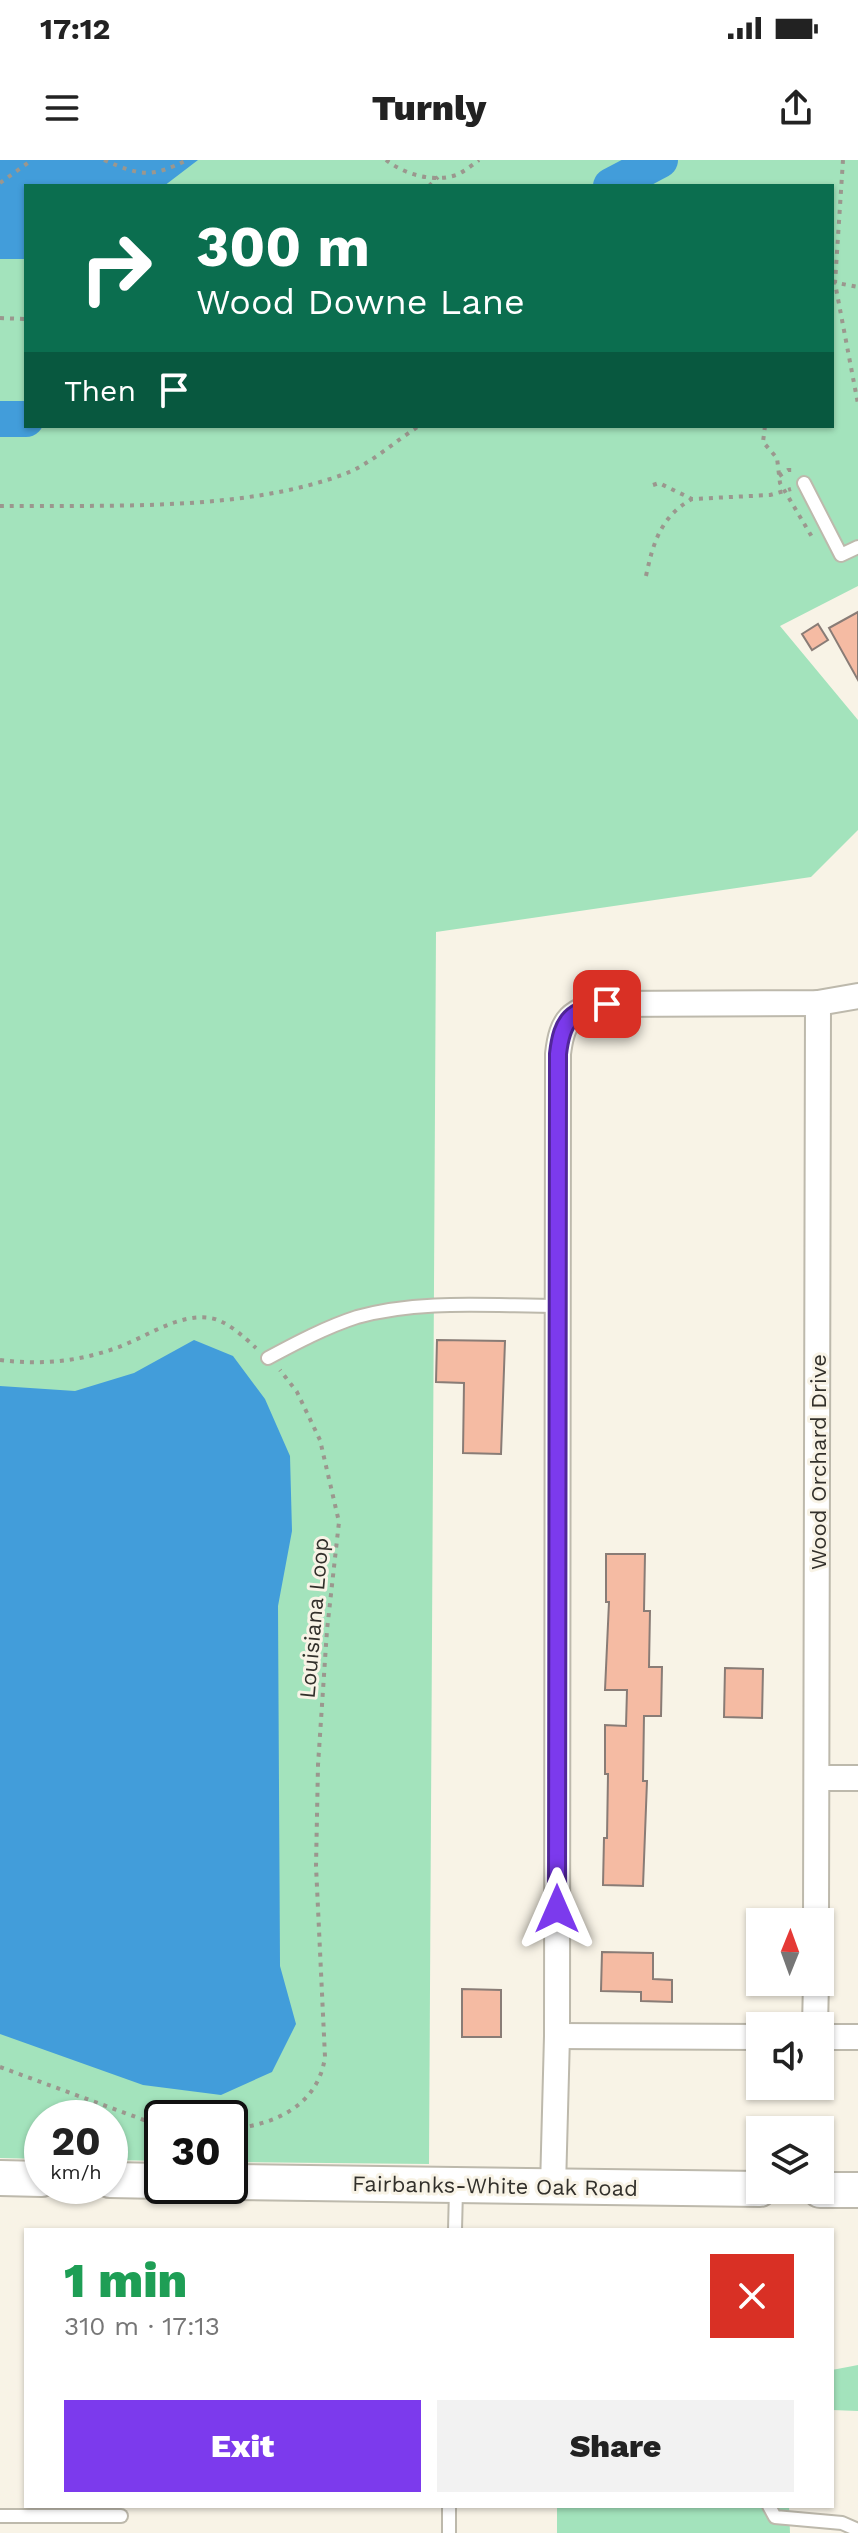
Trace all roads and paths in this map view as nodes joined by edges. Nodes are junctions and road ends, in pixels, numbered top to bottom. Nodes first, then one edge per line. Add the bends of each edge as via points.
1 (32, 160) edge
2 (104, 160) edge
3 (187, 160) edge
4 (386, 160) edge
5 (479, 160) edge
6 (843, 160) edge
7 (438, 177) junction
8 (0, 183) edge
9 (431, 184) edge
10 (834, 272) edge
11 (834, 282) edge
12 (834, 287) edge
13 (858, 287) edge
14 (0, 318) edge
15 (24, 319) edge
16 (858, 404) edge
17 (416, 428) edge
18 (779, 476) dead end
19 (804, 483) junction
20 (653, 485) dead end
21 (692, 499) junction
22 (0, 506) edge
23 (858, 547) edge
24 (646, 576) dead end
25 (858, 996) edge
26 (818, 1003) junction
27 (558, 1306) junction
28 (268, 1358) junction
29 (0, 1360) edge
30 (818, 1778) junction
31 (858, 1778) edge
32 (816, 1908) edge
33 (557, 2036) junction
34 (746, 2037) edge
35 (834, 2037) edge
36 (858, 2037) edge
37 (0, 2067) edge
38 (144, 2120) edge
39 (248, 2127) edge
40 (0, 2178) edge
41 (24, 2179) edge
42 (248, 2182) edge
43 (456, 2186) junction
44 (553, 2187) junction
45 (746, 2189) edge
46 (834, 2190) edge
47 (858, 2190) edge
48 (455, 2228) edge
49 (449, 2508) edge
50 (770, 2508) edge
51 (0, 2516) edge
52 (121, 2516) dead end
53 (858, 2530) edge
54 (449, 2533) edge

1 - 8 path
2 - 3 path via 140,173 159,173
4 - 7 path via 397,169
5 - 7 path via 456,175
6 - 10 path
7 - 9 path
11 - 13 path
12 - 16 path
14 - 15 path
17 - 22 path via 349,472 276,493 161,504
18 - 19 path via 794,468
19 - 21 path via 779,494
19 - 23 lane via 841,555
20 - 21 path
21 - 24 path via 663,523
25 - 26 street
26 - 27 street via 607,1004 569,1019 561,1031 558,1054
26 - 30 street, Wood Orchard Drive
27 - 28 lane via 431,1305 378,1312 334,1326
27 - 33 street
28 - 29 path, Louisiana Loop via 225,1324 201,1317 70,1360
28 - 39 path, Louisiana Loop via 311,1418 329,1468 339,1522 318,1765 323,2071 300,2105
30 - 31 street
30 - 32 street, Wood Orchard Drive
33 - 34 street
33 - 44 street
35 - 36 street
37 - 38 path
40 - 41 street
42 - 43 street, Fairbanks-White Oak Road
43 - 44 street, Fairbanks-White Oak Road
43 - 48 lane
44 - 45 street, Fairbanks-White Oak Road
46 - 47 street
49 - 54 lane
50 - 53 lane via 775,2517 842,2523
51 - 52 lane

